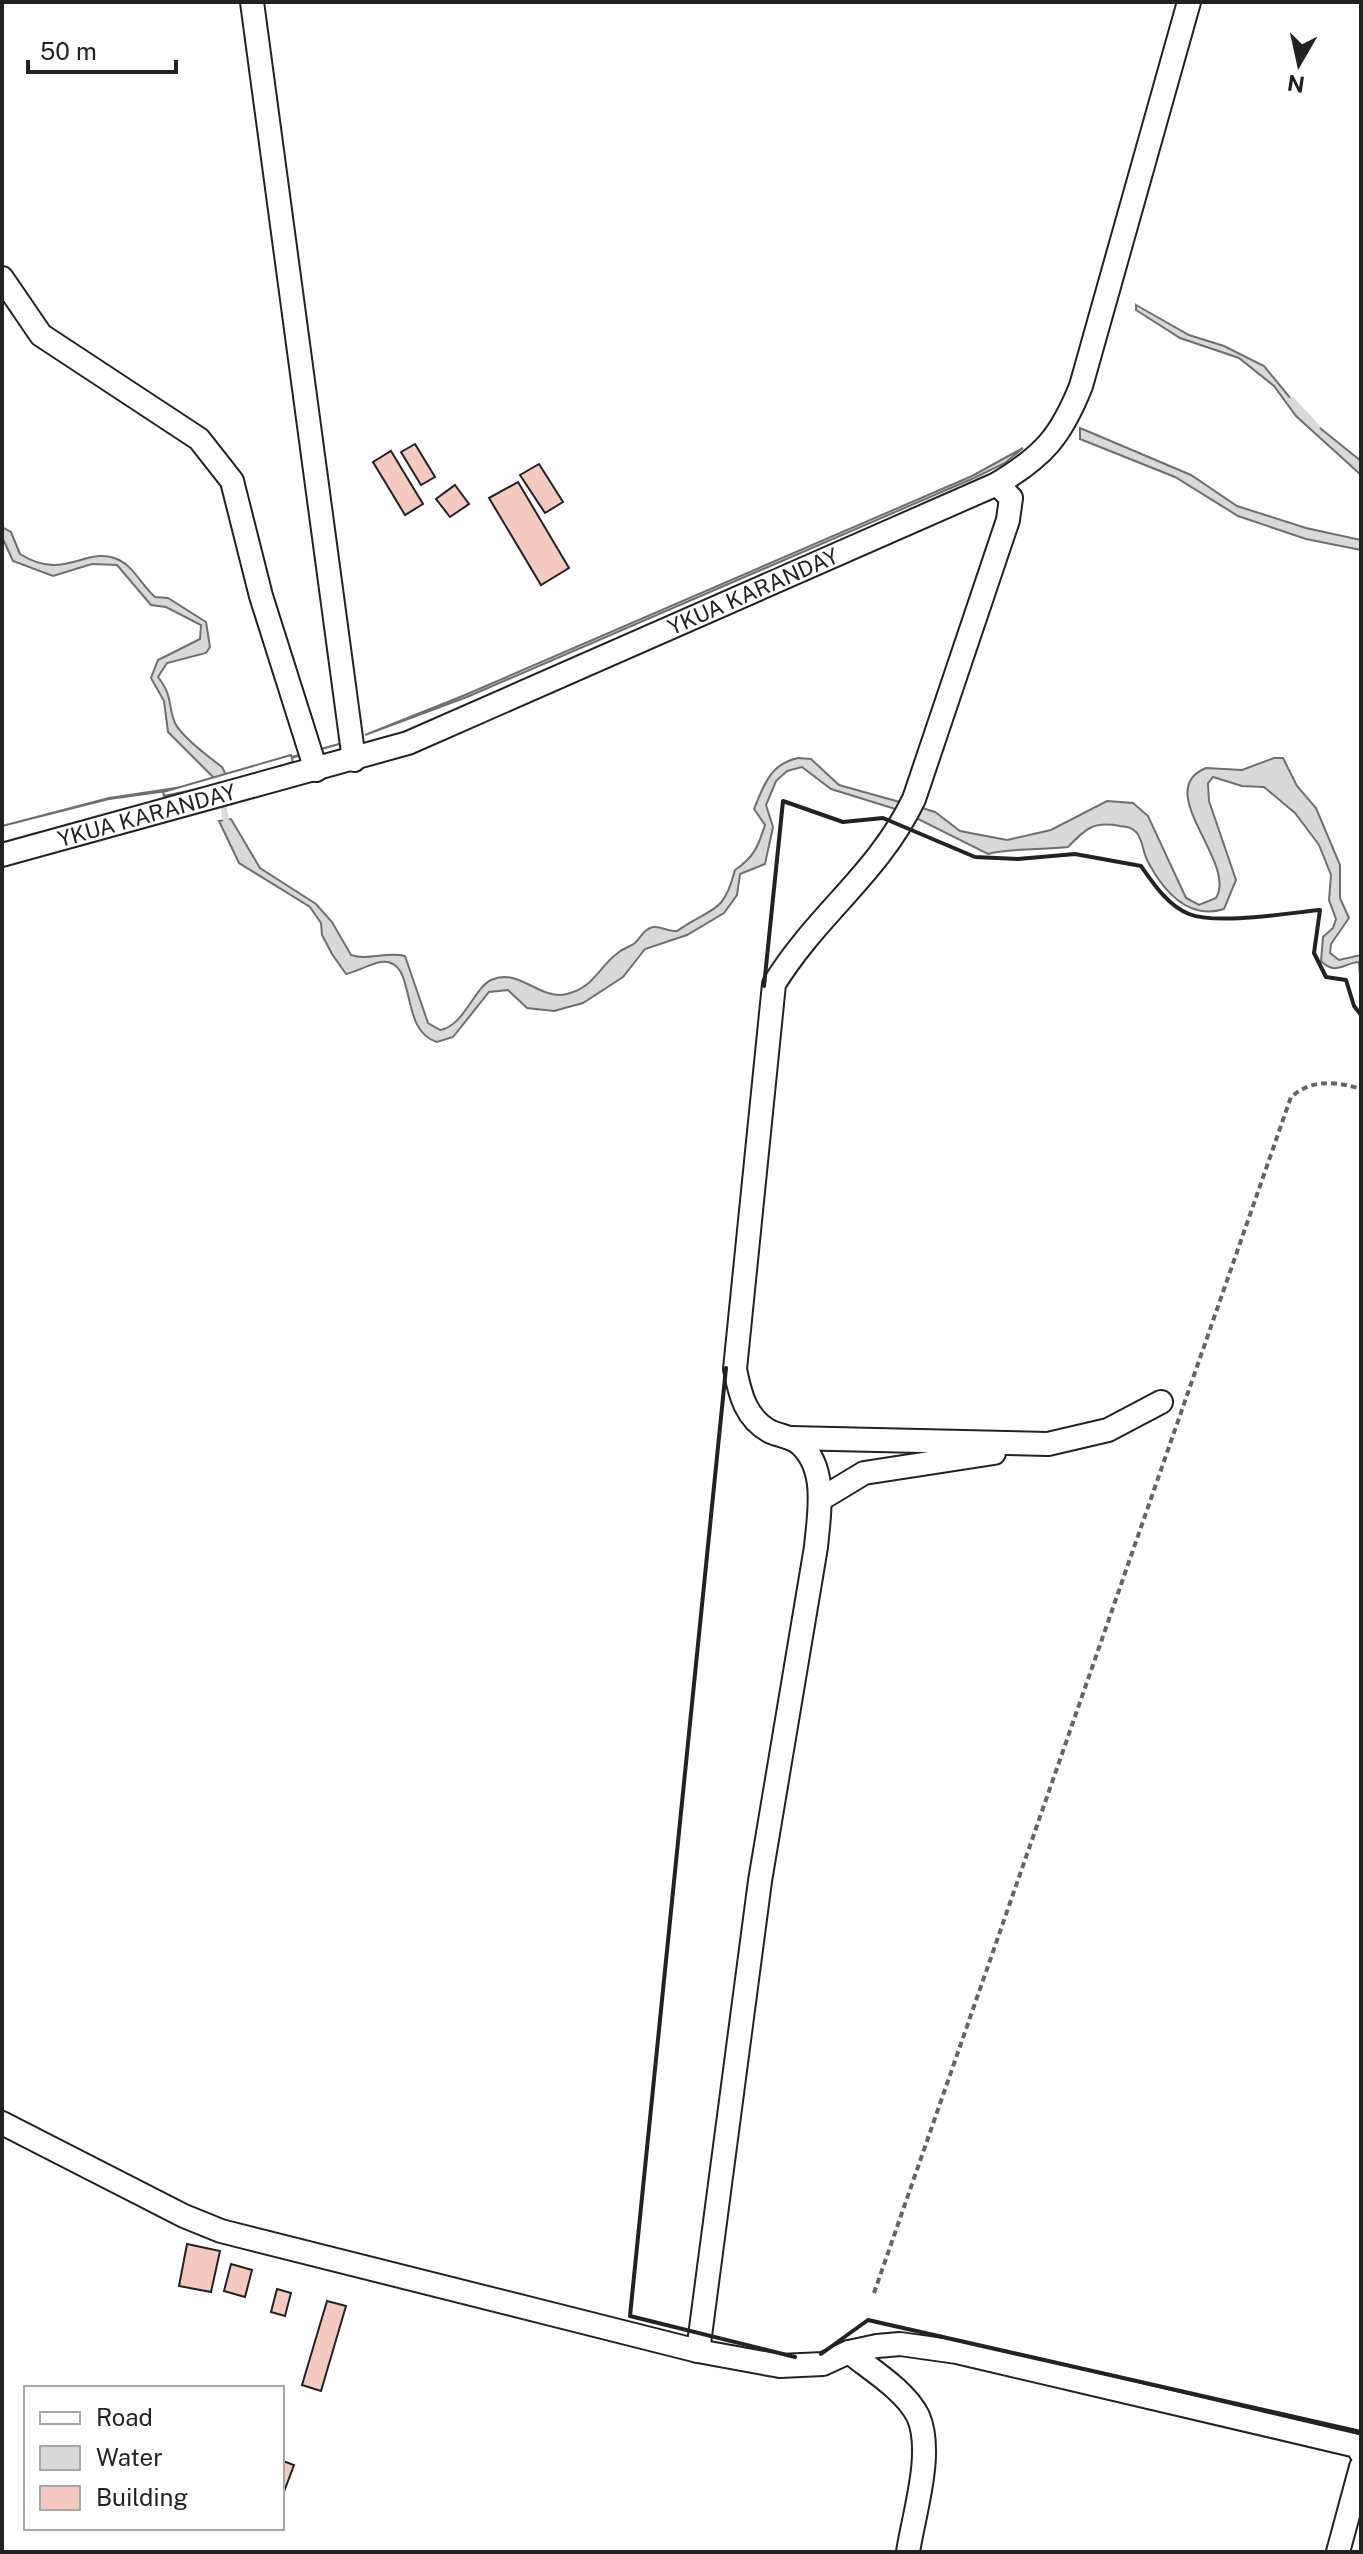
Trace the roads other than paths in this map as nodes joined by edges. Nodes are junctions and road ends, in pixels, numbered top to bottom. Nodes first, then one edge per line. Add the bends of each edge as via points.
1 (252, 2) edge
2 (1189, 2) edge
3 (2, 278) edge
4 (997, 484) junction
5 (354, 760) junction
6 (316, 770) junction
7 (2, 855) edge
8 (1161, 1402) dead end
9 (790, 1438) junction
10 (1024, 1444) junction
11 (821, 1499) junction
12 (2, 2123) edge
13 (698, 2351) junction
14 (849, 2352) junction
15 (1360, 2455) edge
16 (908, 2552) edge
17 (1338, 2552) edge

1 - 5 street
2 - 4 street, YKUA KARANDAY via 1081,386 1054,441
3 - 6 street via 41,335 199,439 232,481 261,596
4 - 5 street, YKUA KARANDAY via 408,743
4 - 9 street via 1011,498 1008,520 914,799 872,869 795,951 774,984 735,1369 742,1401 754,1418
5 - 6 street, YKUA KARANDAY
6 - 7 street, YKUA KARANDAY
8 - 10 street via 1108,1430 1073,1440
9 - 10 street
9 - 11 street via 809,1456
10 - 11 street via 864,1473
11 - 13 street via 735,2052
12 - 13 street via 221,2231
13 - 14 street via 780,2366 823,2364
14 - 15 street via 900,2344 957,2352
14 - 16 street via 917,2414 926,2442
15 - 17 street

